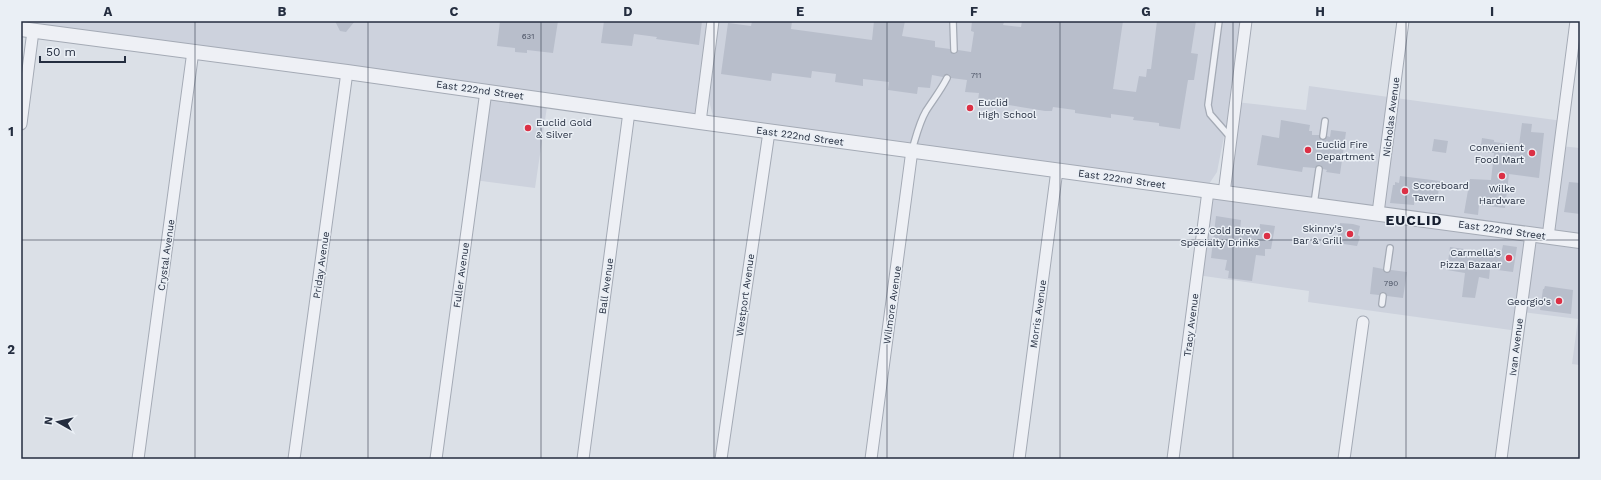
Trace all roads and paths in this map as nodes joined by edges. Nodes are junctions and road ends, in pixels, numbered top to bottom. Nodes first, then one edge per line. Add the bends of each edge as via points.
1 (713, 21) edge
2 (953, 21) edge
3 (1219, 21) edge
4 (1246, 21) edge
5 (1403, 21) edge
6 (1576, 21) edge
7 (27, 30) edge
8 (954, 50) dead end
9 (193, 51) junction
10 (347, 72) junction
11 (947, 78) dead end
12 (486, 91) junction
13 (630, 112) junction
14 (1326, 121) dead end
15 (700, 122) junction
16 (21, 124) edge
17 (769, 132) junction
18 (1323, 136) dead end
19 (1231, 138) junction
20 (912, 150) junction
21 (1319, 169) dead end
22 (1057, 170) junction
23 (1208, 191) junction
24 (1224, 193) junction
25 (1314, 204) junction
26 (1378, 213) junction
27 (1531, 234) junction
28 (1548, 237) junction
29 (1580, 241) edge
30 (1390, 248) dead end
31 (1387, 269) dead end
32 (1383, 296) dead end
33 (1382, 304) dead end
34 (1363, 322) dead end
35 (138, 459) edge
36 (294, 459) edge
37 (436, 459) edge
38 (583, 459) edge
39 (721, 459) edge
40 (871, 459) edge
41 (1019, 459) edge
42 (1173, 459) edge
43 (1344, 459) edge
44 (1501, 459) edge

1 - 15 street
2 - 8 lane
3 - 19 lane via 1208,105 1210,114
4 - 19 street
5 - 26 street, Nicholas Avenue
6 - 28 street
7 - 9 street, East 222nd Street
7 - 16 street
9 - 10 street, East 222nd Street
9 - 35 street, Crystal Avenue
10 - 12 street, East 222nd Street
10 - 36 street, Priday Avenue
11 - 20 lane via 926,112
12 - 13 street, East 222nd Street
12 - 37 street, Fuller Avenue
13 - 15 street, East 222nd Street
13 - 38 street, Ball Avenue
14 - 18 lane
15 - 17 street, East 222nd Street
17 - 20 street, East 222nd Street
17 - 39 street, Westport Avenue
19 - 24 street
20 - 22 street, East 222nd Street
20 - 40 street, Wilmore Avenue
21 - 25 lane
22 - 23 street, East 222nd Street
22 - 41 street, Morris Avenue
23 - 24 street, East 222nd Street
23 - 42 street, Tracy Avenue
24 - 25 street, East 222nd Street
25 - 26 street, East 222nd Street
26 - 27 street, East 222nd Street
27 - 28 street, East 222nd Street
27 - 44 street, Ivan Avenue
28 - 29 street, East 222nd Street
30 - 31 lane
32 - 33 lane
34 - 43 street

